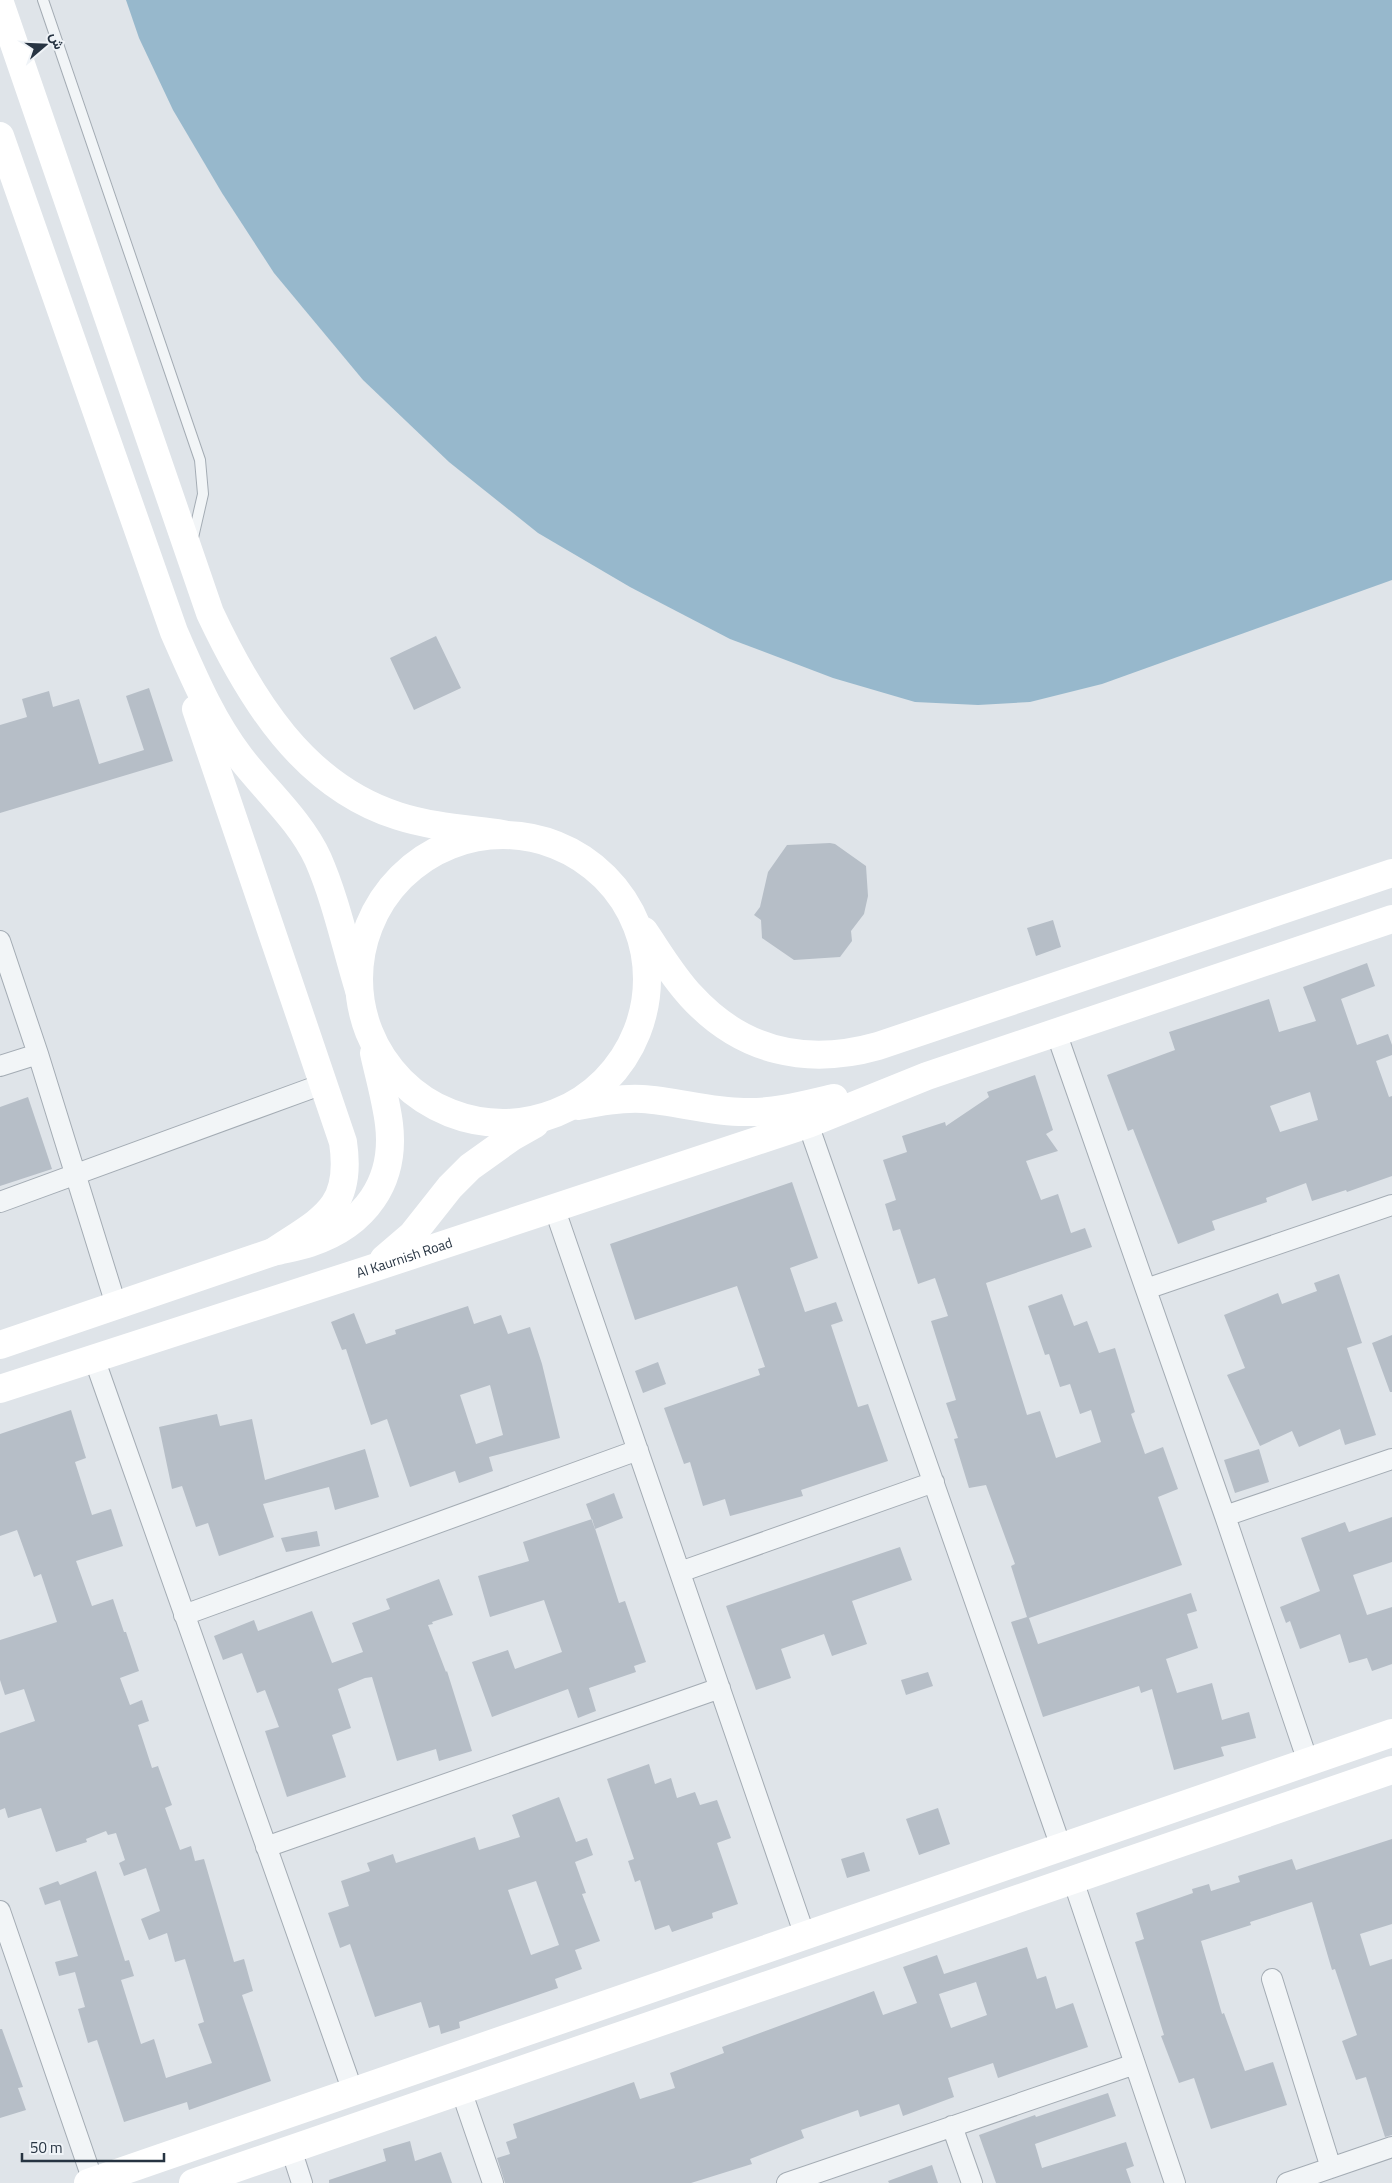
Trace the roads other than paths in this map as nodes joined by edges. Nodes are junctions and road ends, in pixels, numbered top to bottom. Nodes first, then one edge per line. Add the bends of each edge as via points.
1 (43, 0) edge
2 (0, 3) edge
3 (7, 35) edge
4 (0, 136) edge
5 (190, 555) junction
6 (174, 632) junction
7 (503, 834) junction
8 (1392, 873) edge
9 (1392, 919) edge
10 (635, 920) junction
11 (0, 941) edge
12 (359, 990) junction
13 (1056, 1032) junction
14 (372, 1039) junction
15 (38, 1054) junction
16 (0, 1066) edge
17 (927, 1076) junction
18 (322, 1084) junction
19 (574, 1107) junction
20 (542, 1120) junction
21 (808, 1124) junction
22 (76, 1174) junction
23 (0, 1202) edge
24 (1392, 1204) edge
25 (554, 1208) junction
26 (273, 1252) junction
27 (364, 1271) junction
28 (1146, 1288) junction
29 (116, 1305) junction
30 (0, 1345) edge
31 (94, 1358) junction
32 (0, 1389) edge
33 (638, 1450) junction
34 (1392, 1459) edge
35 (934, 1482) junction
36 (1225, 1516) junction
37 (680, 1572) junction
38 (184, 1615) junction
39 (720, 1688) junction
40 (1392, 1733) edge
41 (1308, 1762) junction
42 (1392, 1770) edge
43 (266, 1847) junction
44 (1061, 1847) junction
45 (1073, 1880) junction
46 (0, 1911) edge
47 (946, 1923) junction
48 (805, 1936) junction
49 (1272, 1979) dead end
50 (1135, 2064) junction
51 (461, 2090) junction
52 (353, 2092) junction
53 (952, 2126) junction
54 (1392, 2147) edge
55 (290, 2149) junction
56 (1331, 2168) junction
57 (90, 2182) edge
58 (193, 2183) edge
59 (302, 2183) edge
60 (493, 2183) edge
61 (787, 2183) edge
62 (972, 2183) edge
63 (1175, 2183) edge
64 (1287, 2183) edge

1 - 5 lane via 200,460 203,494
2 - 3 street
3 - 5 street
4 - 6 street
5 - 7 street via 214,621 253,695 298,753 322,776 347,794 398,816
6 - 12 street via 220,728 290,816 318,859
6 - 18 street via 201,724
7 - 10 street via 544,840 582,858 613,885
7 - 12 street via 456,842 415,864 382,899 363,943
8 - 10 street via 878,1046 836,1055 782,1052 747,1040 727,1028 689,995
9 - 13 street
10 - 19 street via 647,961 646,1004 632,1045 613,1073
11 - 15 street
12 - 14 street via 363,1016
13 - 17 street
13 - 28 street
14 - 20 street via 395,1075 427,1103 466,1120 499,1123
14 - 26 street via 389,1123 388,1164 382,1182 373,1200 349,1224 311,1243
15 - 16 street
15 - 22 street
17 - 19 street via 793,1108 762,1112 621,1098
17 - 21 street, Al Kaurnish Road
18 - 22 street
18 - 26 street via 343,1142 346,1160 342,1192 322,1218
19 - 20 street
20 - 27 street via 470,1167 412,1236
21 - 25 street, Al Kaurnish Road
21 - 35 street
22 - 23 street
22 - 29 street
24 - 28 street
25 - 27 street, Al Kaurnish Road
25 - 33 street
26 - 29 street
27 - 31 street, Al Kaurnish Road
28 - 36 street
29 - 30 street
31 - 32 street, Al Kaurnish Road
31 - 38 street
33 - 37 street
33 - 38 street
34 - 36 street
35 - 37 street
35 - 44 street
36 - 41 street
37 - 39 street
38 - 43 street
39 - 43 street
39 - 48 street
40 - 41 street
41 - 44 street
42 - 45 street
43 - 52 street
44 - 47 street
44 - 48 street
45 - 47 street
45 - 50 street
46 - 57 street
47 - 51 street
48 - 52 street
49 - 56 street
50 - 53 street
50 - 63 street
51 - 55 street
51 - 60 street
52 - 57 street
53 - 61 street
53 - 62 street
54 - 56 street
55 - 58 street
55 - 59 street
56 - 64 street

